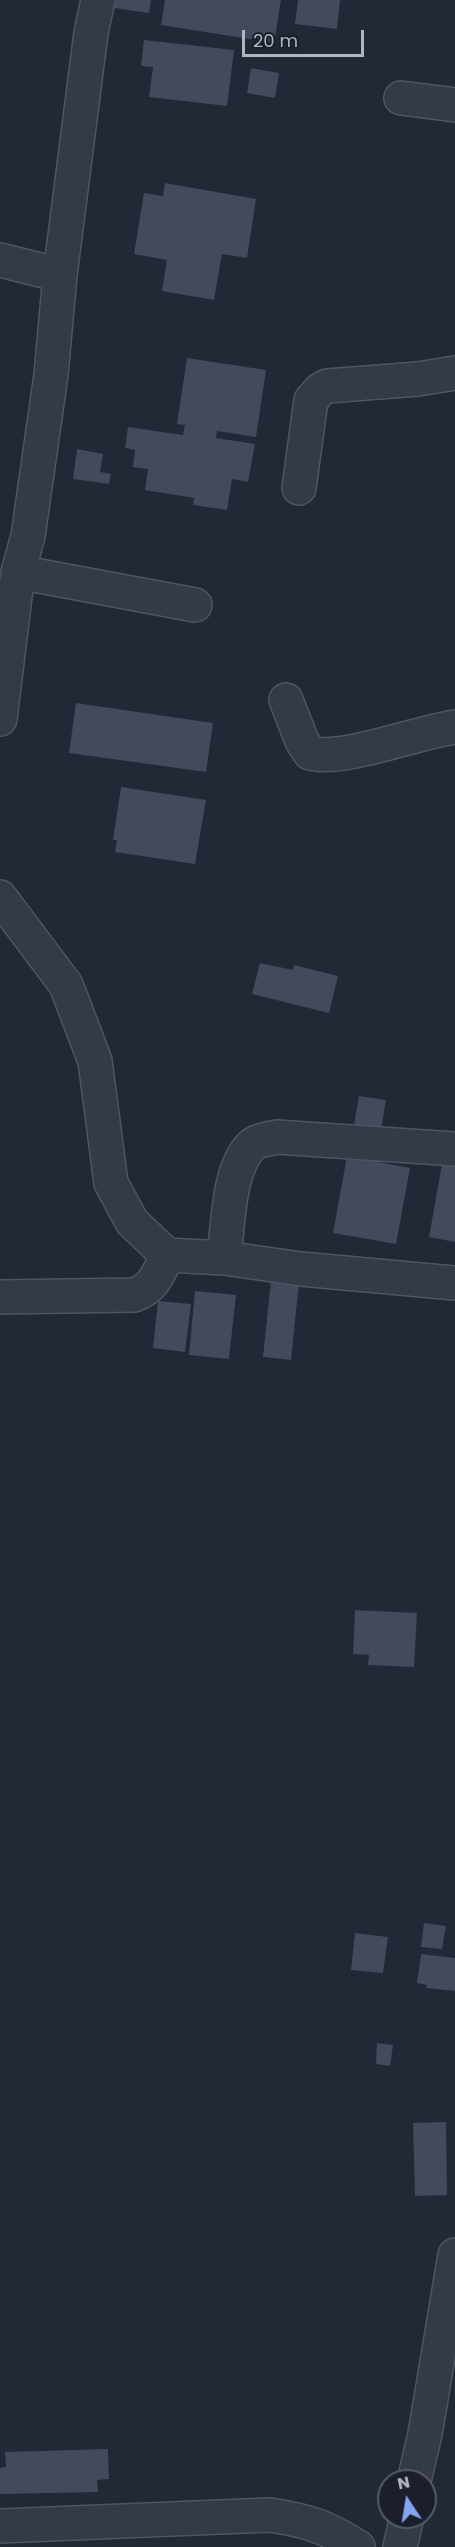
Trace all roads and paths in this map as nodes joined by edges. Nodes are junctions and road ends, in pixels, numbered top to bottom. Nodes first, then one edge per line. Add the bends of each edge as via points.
1 (98, 0) edge
2 (401, 98) dead end
3 (455, 105) edge
4 (0, 260) edge
5 (60, 275) junction
6 (455, 373) edge
7 (299, 488) dead end
8 (14, 537) edge
9 (18, 572) junction
10 (195, 605) dead end
11 (286, 700) dead end
12 (0, 719) edge
13 (455, 727) edge
14 (0, 897) edge
15 (455, 1149) edge
16 (167, 1255) junction
17 (224, 1258) junction
18 (455, 1283) edge
19 (0, 1297) edge
20 (455, 2255) edge
21 (417, 2469) edge
22 (0, 2526) edge
23 (404, 2529) edge
24 (358, 2547) edge
25 (400, 2547) edge

1 - 5 street
2 - 3 street
4 - 5 street
5 - 8 street via 51,375
6 - 7 street via 327,386 320,390 311,400
8 - 9 street
9 - 10 street
9 - 12 street
11 - 13 street via 302,741 309,753 317,755 348,752
14 - 16 street via 66,985 95,1061 111,1183 132,1222
15 - 17 street via 277,1137 252,1145 240,1161 232,1190
16 - 17 street
16 - 19 street via 153,1284 134,1295
17 - 18 street
20 - 21 street
22 - 24 street via 270,2514 308,2521
23 - 25 street

